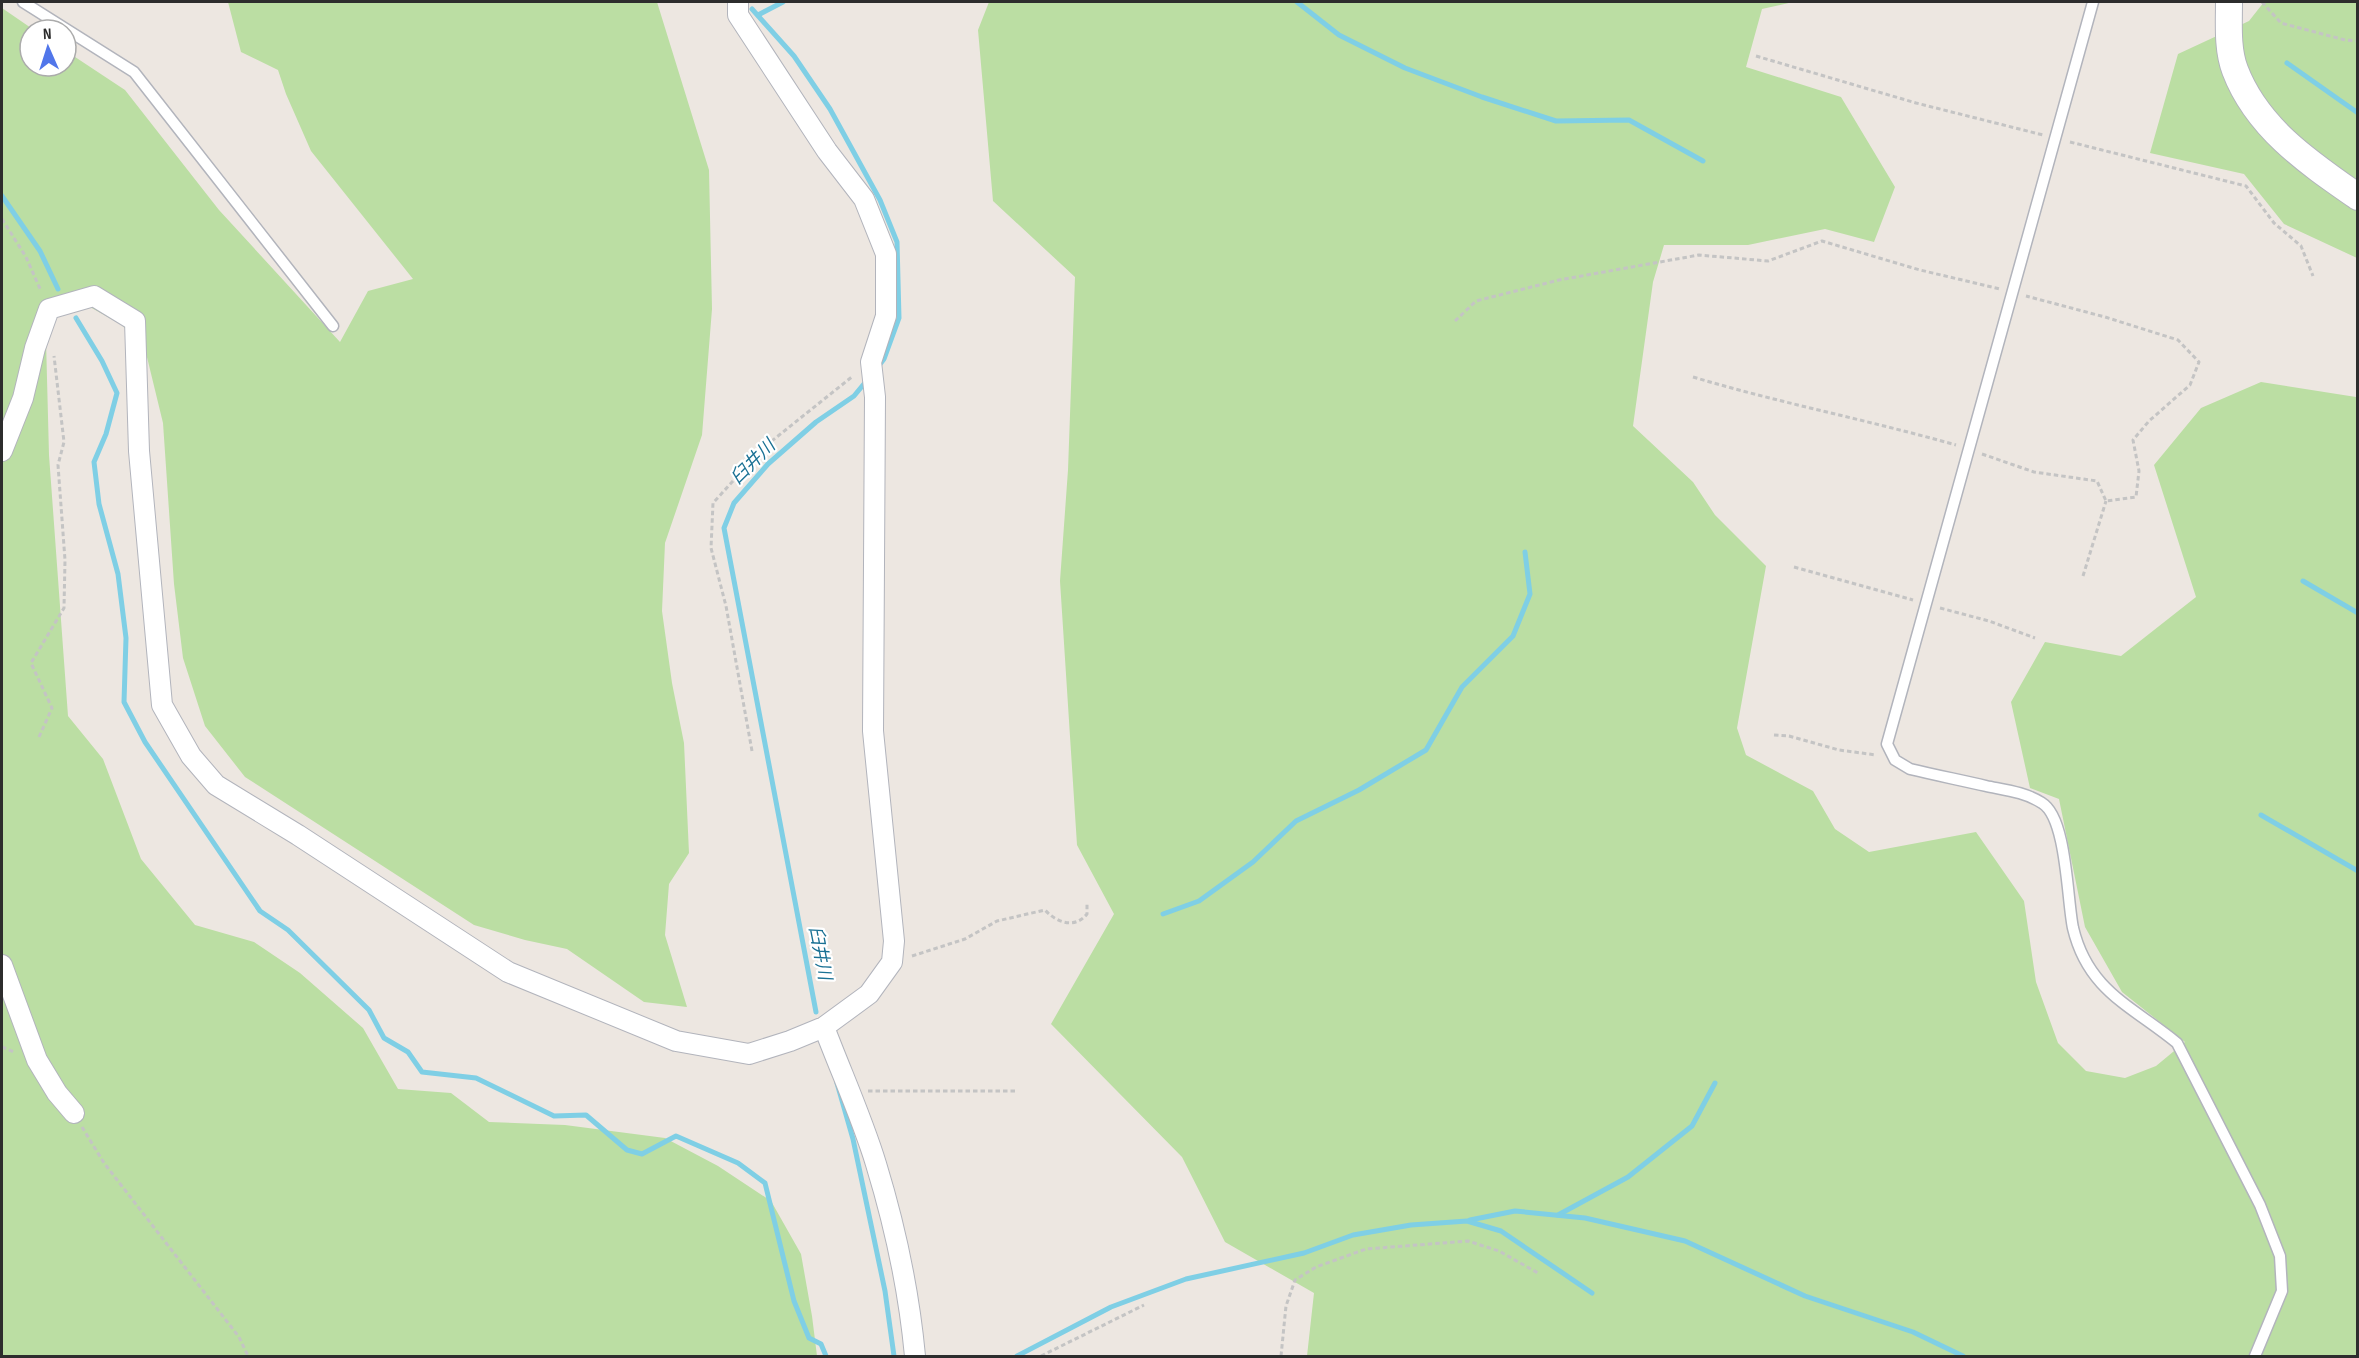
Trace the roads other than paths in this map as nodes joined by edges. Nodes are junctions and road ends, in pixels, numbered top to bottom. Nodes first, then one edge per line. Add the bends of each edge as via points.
1 (23, 2) edge
2 (738, 2) edge
3 (2093, 2) edge
4 (2229, 2) edge
5 (2358, 197) edge
6 (333, 326) dead end
7 (2, 451) edge
8 (2, 965) edge
9 (824, 1027) junction
10 (74, 1113) road end
11 (915, 1356) edge
12 (2255, 1356) edge

1 - 6 lane via 134,72
2 - 9 street via 738,15 826,151 864,199 886,254 886,316 871,362 873,731 894,941 892,962 869,994
3 - 12 lane via 1887,744 1895,760 1910,769 2021,793 2044,804 2055,820 2073,930 2084,956 2097,981 2114,998 2177,1043 2260,1205 2280,1256 2282,1291
4 - 5 street via 2234,69 2255,111 2285,142
7 - 9 street via 23,398 49,309 94,296 135,321 139,451 162,705 191,756 216,785 508,972 676,1041 749,1054
8 - 10 street via 37,1060
9 - 11 street via 876,1163 898,1247

